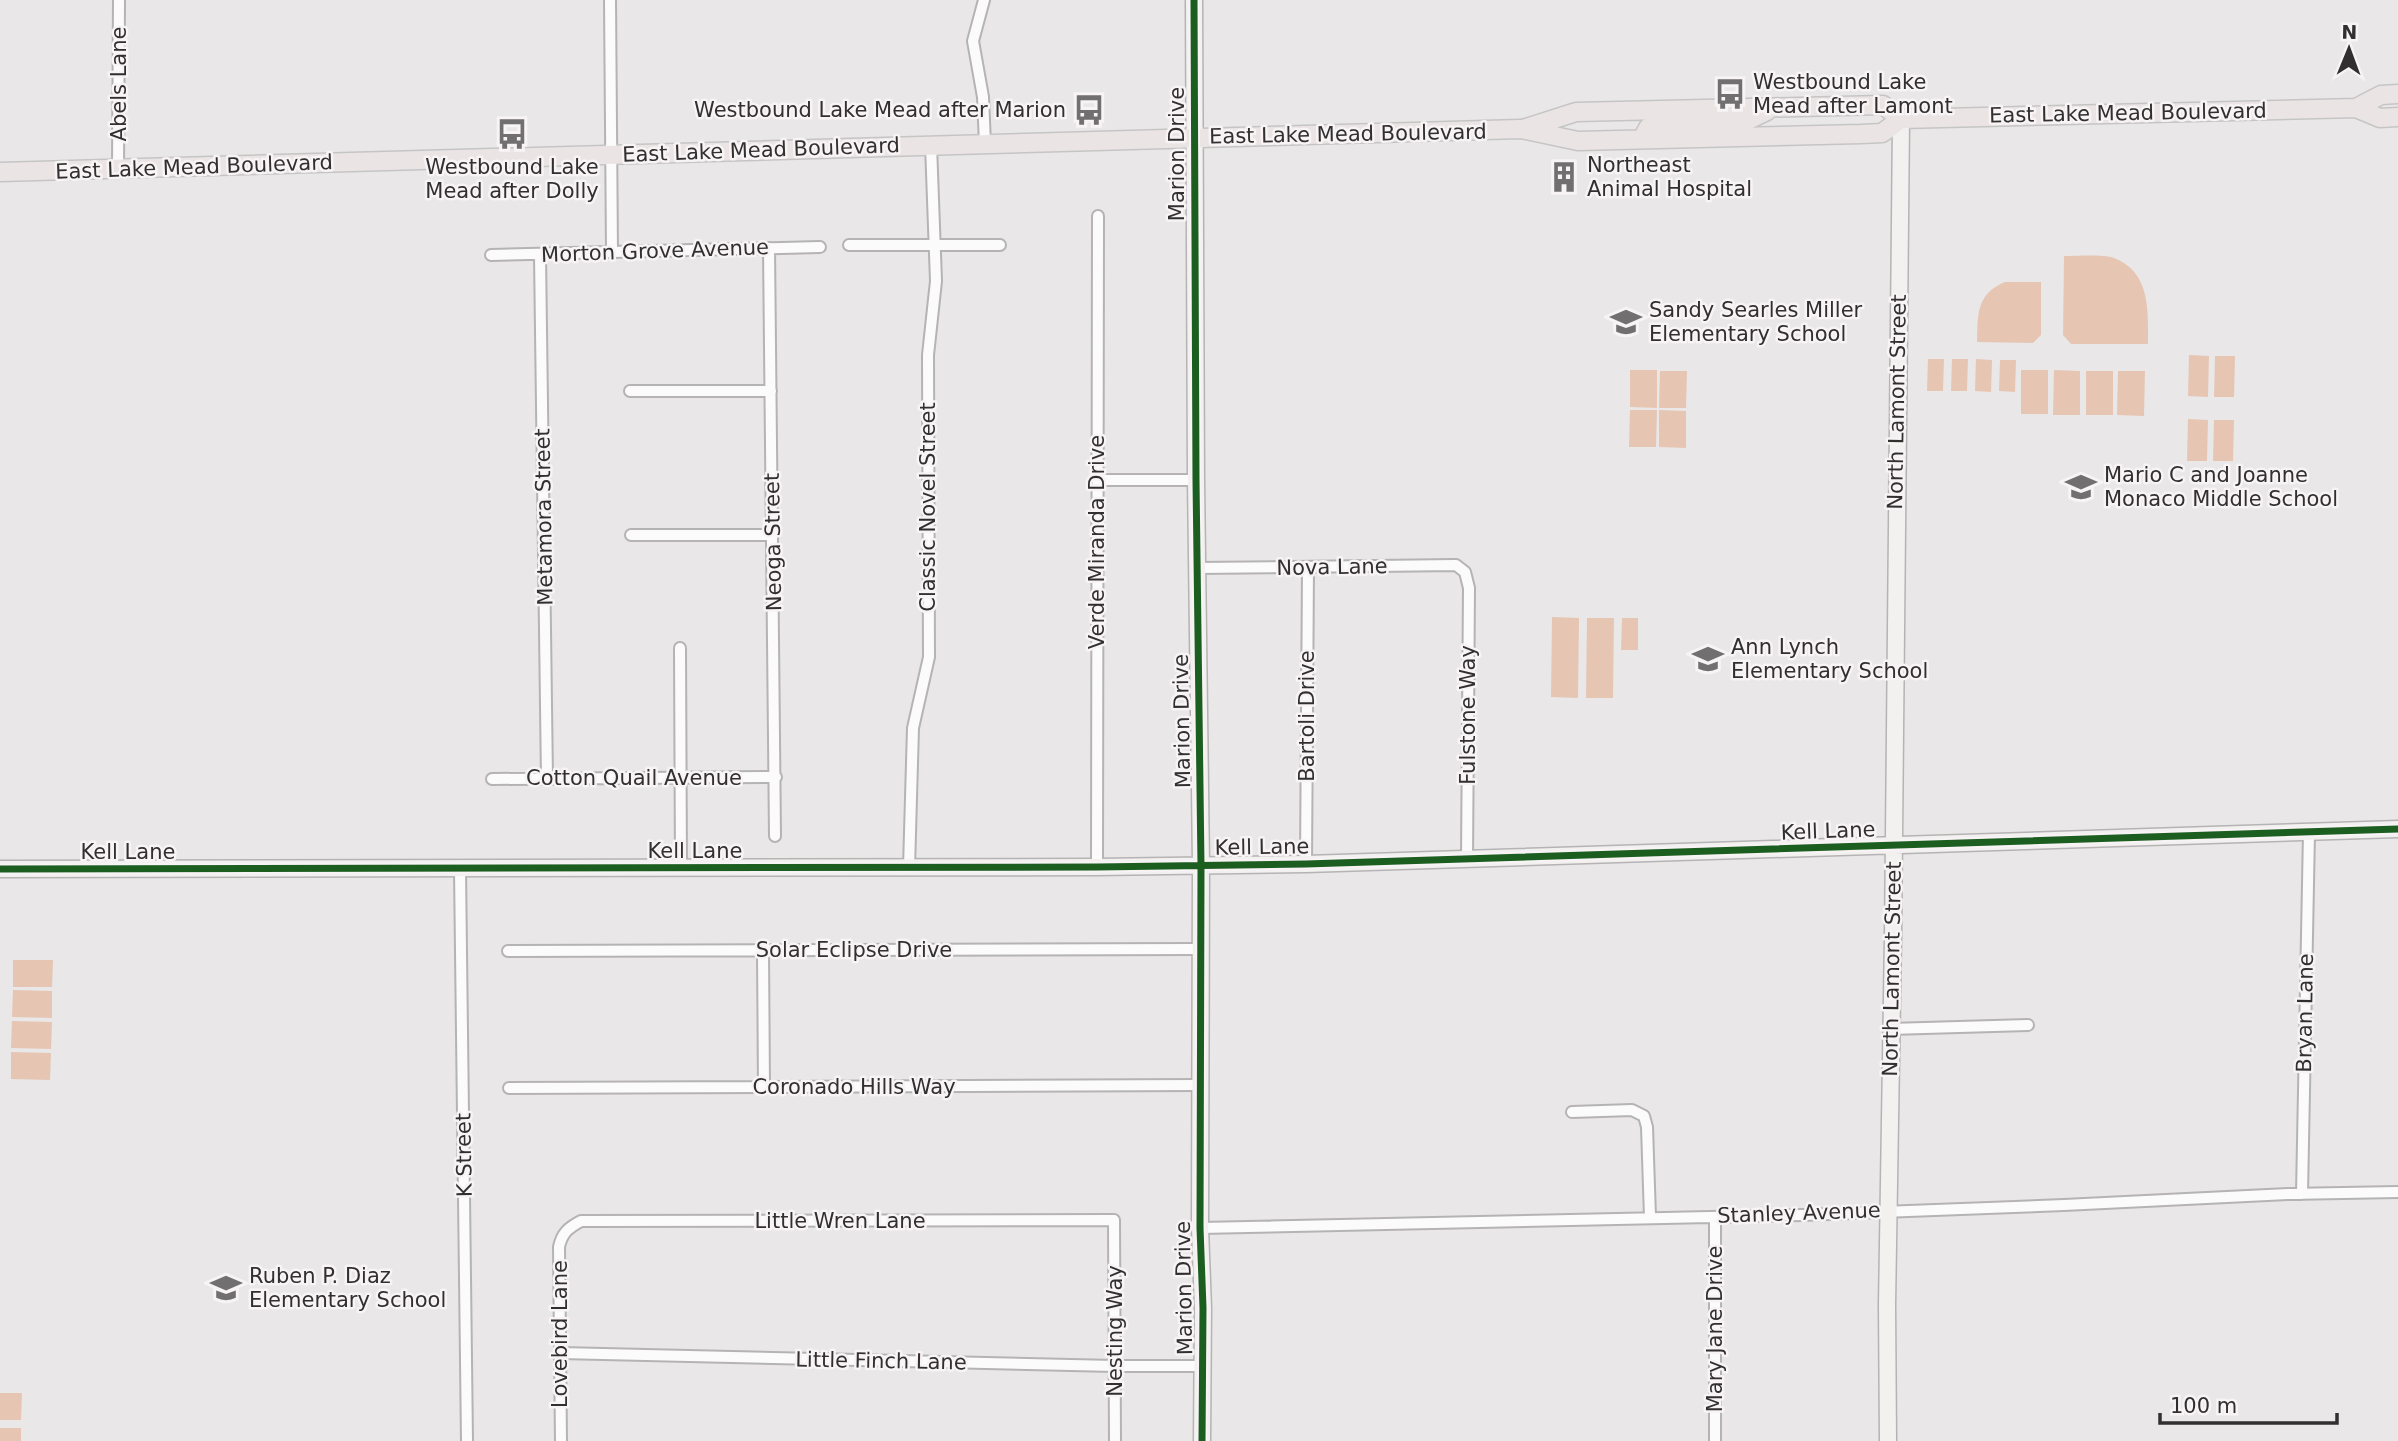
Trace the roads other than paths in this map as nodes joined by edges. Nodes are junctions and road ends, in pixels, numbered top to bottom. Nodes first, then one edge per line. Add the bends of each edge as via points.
1 (119, 0) edge
2 (610, 0) edge
3 (984, 0) edge
4 (1194, 0) edge
5 (2398, 94) edge
6 (1773, 108) junction
7 (2356, 108) junction
8 (2398, 117) edge
9 (1901, 119) junction
10 (1521, 130) junction
11 (1195, 137) junction
12 (1642, 139) junction
13 (985, 144) junction
14 (931, 145) junction
15 (610, 154) junction
16 (118, 169) junction
17 (0, 172) edge
18 (1098, 216) dead end
19 (1000, 244) dead end
20 (849, 245) dead end
21 (934, 245) junction
22 (820, 247) dead end
23 (769, 248) junction
24 (612, 252) junction
25 (540, 254) junction
26 (491, 255) dead end
27 (630, 391) dead end
28 (771, 391) junction
29 (1097, 480) junction
30 (1196, 480) junction
31 (631, 535) dead end
32 (773, 535) junction
33 (1308, 567) junction
34 (1197, 568) junction
35 (1465, 572) joint
36 (680, 648) dead end
37 (776, 777) junction
38 (682, 778) junction
39 (492, 779) dead end
40 (547, 779) junction
41 (2398, 830) edge
42 (2309, 832) junction
43 (775, 836) dead end
44 (1894, 846) junction
45 (1467, 859) junction
46 (1306, 864) junction
47 (1201, 865) junction
48 (1097, 867) junction
49 (681, 868) junction
50 (909, 868) junction
51 (0, 869) edge
52 (460, 869) junction
53 (1200, 949) junction
54 (508, 951) dead end
55 (764, 951) junction
56 (2028, 1025) dead end
57 (1891, 1029) junction
58 (1199, 1084) junction
59 (764, 1087) junction
60 (509, 1088) dead end
61 (1572, 1112) dead end
62 (2398, 1192) edge
63 (2302, 1194) junction
64 (1888, 1210) junction
65 (1650, 1217) junction
66 (1716, 1217) junction
67 (1114, 1220) joint
68 (1200, 1228) junction
69 (567, 1229) joint
70 (560, 1353) junction
71 (1115, 1366) junction
72 (1202, 1366) junction
73 (467, 1441) edge
74 (561, 1441) edge
75 (1115, 1441) edge
76 (1202, 1441) edge
77 (1715, 1441) edge
78 (1888, 1441) edge

1 - 16 street, Abels Lane
2 - 15 street
3 - 13 street via 973,41
4 - 11 street, Marion Drive
5 - 7 main road, East Lake Mead Boulevard via 2381,95
6 - 9 main road, East Lake Mead Boulevard via 1883,105
6 - 10 main road, East Lake Mead Boulevard via 1576,112
6 - 12 main road via 1742,122 1648,128
7 - 8 main road, East Lake Mead Boulevard via 2379,118
7 - 9 main road, East Lake Mead Boulevard
9 - 12 main road, East Lake Mead Boulevard via 1882,133
9 - 44 street, North Lamont Street
10 - 11 main road, East Lake Mead Boulevard
10 - 12 main road, East Lake Mead Boulevard via 1578,141
11 - 13 main road, East Lake Mead Boulevard
11 - 30 street, Marion Drive
13 - 14 main road, East Lake Mead Boulevard
14 - 15 main road, East Lake Mead Boulevard
14 - 21 street, Classic Novel Street
15 - 16 main road, East Lake Mead Boulevard
15 - 24 street
16 - 17 main road, East Lake Mead Boulevard
18 - 29 street, Verde Miranda Drive
19 - 21 street
20 - 21 street
21 - 50 street, Classic Novel Street via 936,281 927,410 929,657 913,728
22 - 23 street, Morton Grove Avenue
23 - 24 street, Morton Grove Avenue
23 - 28 street, Neoga Street
24 - 25 street, Morton Grove Avenue
25 - 26 street, Morton Grove Avenue
25 - 40 street, Metamora Street
27 - 28 street
28 - 32 street, Neoga Street
29 - 30 street
29 - 48 street, Verde Miranda Drive
30 - 34 street, Marion Drive
31 - 32 street
32 - 37 street, Neoga Street
33 - 34 street, Nova Lane
33 - 35 street, Nova Lane via 1455,565
33 - 46 street, Bartoli Drive
34 - 47 street, Marion Drive
35 - 45 street, Fulstone Way via 1469,588
36 - 38 street
37 - 38 street, Cotton Quail Avenue
37 - 43 street, Neoga Street
38 - 40 street, Cotton Quail Avenue
38 - 49 street
39 - 40 street, Cotton Quail Avenue
41 - 42 street, Kell Lane
42 - 44 street, Kell Lane
42 - 63 street, Bryan Lane
44 - 45 street, Kell Lane
44 - 57 street, North Lamont Street
45 - 46 street, Kell Lane
46 - 47 street, Kell Lane
47 - 48 street, Kell Lane
47 - 53 street, Marion Drive
48 - 50 street, Kell Lane
49 - 50 street, Kell Lane
49 - 52 street, Kell Lane
51 - 52 street, Kell Lane
52 - 73 street, K Street
53 - 55 street, Solar Eclipse Drive
53 - 58 street, Marion Drive
54 - 55 street, Solar Eclipse Drive
55 - 59 street
56 - 57 street
57 - 64 street, North Lamont Street
58 - 59 street, Coronado Hills Way
58 - 68 street, Marion Drive
59 - 60 street, Coronado Hills Way
61 - 65 street via 1632,1110 1644,1116
62 - 63 street, Stanley Avenue
63 - 64 street, Stanley Avenue
64 - 66 street, Stanley Avenue
64 - 78 street, North Lamont Street
65 - 66 street, Stanley Avenue
65 - 68 street, Stanley Avenue
66 - 77 street, Mary Jane Drive
67 - 69 street, Little Wren Lane via 581,1221
67 - 71 street, Nesting Way
68 - 72 street, Marion Drive
69 - 70 street, Lovebird Lane via 559,1247
70 - 71 street, Little Finch Lane
70 - 74 street, Lovebird Lane
71 - 72 street, Little Finch Lane
71 - 75 street, Nesting Way
72 - 76 street, Marion Drive

